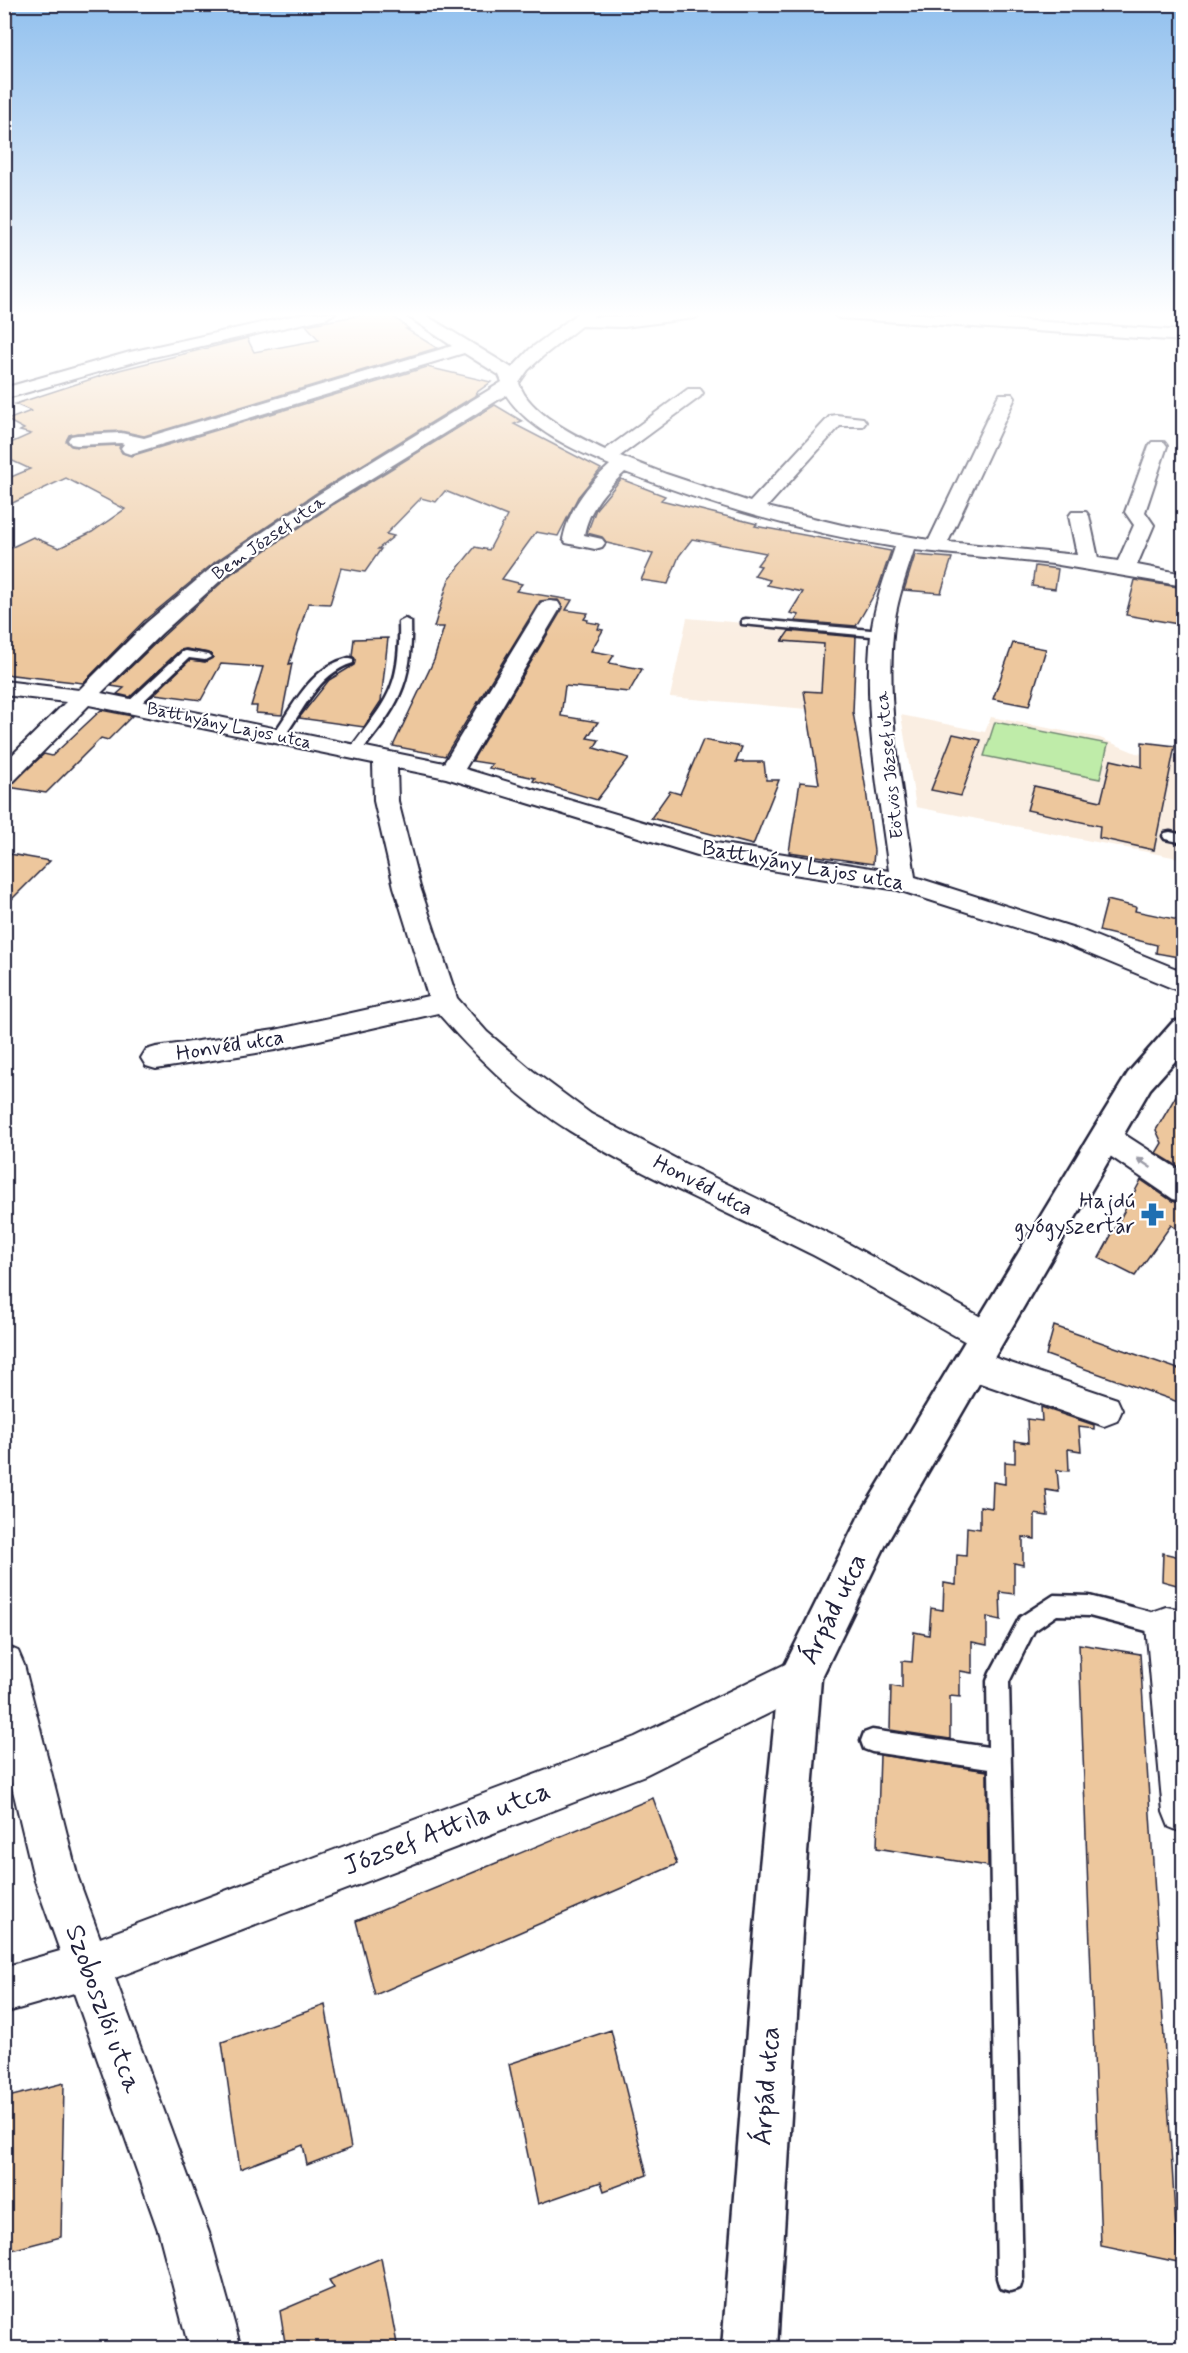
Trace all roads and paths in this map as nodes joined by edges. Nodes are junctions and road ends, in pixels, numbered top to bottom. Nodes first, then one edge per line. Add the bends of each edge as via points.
1 (213, 423) edge
2 (449, 423) edge
3 (548, 423) edge
4 (659, 423) edge
5 (833, 423) edge
6 (994, 423) edge
7 (77, 440) dead end
8 (1158, 446) dead end
9 (615, 461) junction
10 (753, 510) junction
11 (1079, 516) dead end
12 (573, 539) junction
13 (549, 542) dead end
14 (594, 543) dead end
15 (906, 543) junction
16 (936, 546) junction
17 (1089, 565) junction
18 (1124, 570) junction
19 (1184, 580) edge
20 (550, 607) dead end
21 (405, 622) dead end
22 (746, 622) dead end
23 (882, 634) junction
24 (205, 657) dead end
25 (349, 661) dead end
26 (4, 688) edge
27 (84, 697) junction
28 (131, 706) junction
29 (278, 736) junction
30 (354, 752) junction
31 (385, 758) junction
32 (451, 772) junction
33 (4, 777) edge
34 (903, 882) junction
35 (1184, 983) edge
36 (444, 1002) junction
37 (1184, 1030) edge
38 (156, 1058) dead end
39 (1105, 1137) junction
40 (1184, 1190) edge
41 (980, 1351) junction
42 (1104, 1410) dead end
43 (1175, 1628) edge
44 (4, 1665) edge
45 (800, 1677) junction
46 (872, 1741) dead end
47 (999, 1760) junction
48 (1184, 1812) edge
49 (88, 1966) junction
50 (4, 1990) edge
51 (1010, 2278) dead end
52 (215, 2349) edge
53 (749, 2349) edge

1 - 7 street via 136,446 122,438
2 - 27 street, Bem József utca via 294,512 205,583
3 - 9 street
4 - 9 street
5 - 10 street
6 - 16 street
8 - 18 street via 1135,512 1144,525
9 - 10 street
9 - 12 street via 589,498
10 - 15 street
11 - 17 street
12 - 13 street
12 - 14 street
15 - 16 street
15 - 23 street, Eötvös József utca
16 - 17 street
17 - 18 street
18 - 19 street
20 - 32 street
21 - 30 lane via 407,649 401,685
22 - 23 lane
23 - 34 street, Eötvös József utca via 883,731
24 - 28 lane via 186,654
25 - 29 lane via 335,663 325,670
26 - 27 street, Batthyány Lajos utca
27 - 28 street, Batthyány Lajos utca
27 - 33 street, Bem József utca
28 - 29 street, Batthyány Lajos utca
29 - 30 street, Batthyány Lajos utca
30 - 31 street, Batthyány Lajos utca
31 - 32 street, Batthyány Lajos utca
31 - 36 street, Honvéd utca via 386,801 407,887
32 - 34 street, Batthyány Lajos utca via 707,850
34 - 35 street, Batthyány Lajos utca via 1068,935
36 - 38 street, Honvéd utca via 276,1040
36 - 41 street, Honvéd utca via 477,1039 522,1079 580,1122 826,1247
37 - 39 street, Árpád utca via 1139,1081
40 -> 39 street
39 - 41 street, Árpád utca
41 - 42 street, Honvéd utca
41 - 45 street, Árpád utca via 872,1531
43 - 47 lane via 1089,1606 1054,1605 1027,1624 998,1681
43 - 48 street
44 - 49 street, Szoboszlói utca via 56,1878
45 - 49 street, József Attila utca via 645,1754
45 - 53 street, Árpád utca
46 - 47 lane
47 - 51 lane
49 - 50 street, József Attila utca
49 - 52 street, Szoboszlói utca via 184,2232

